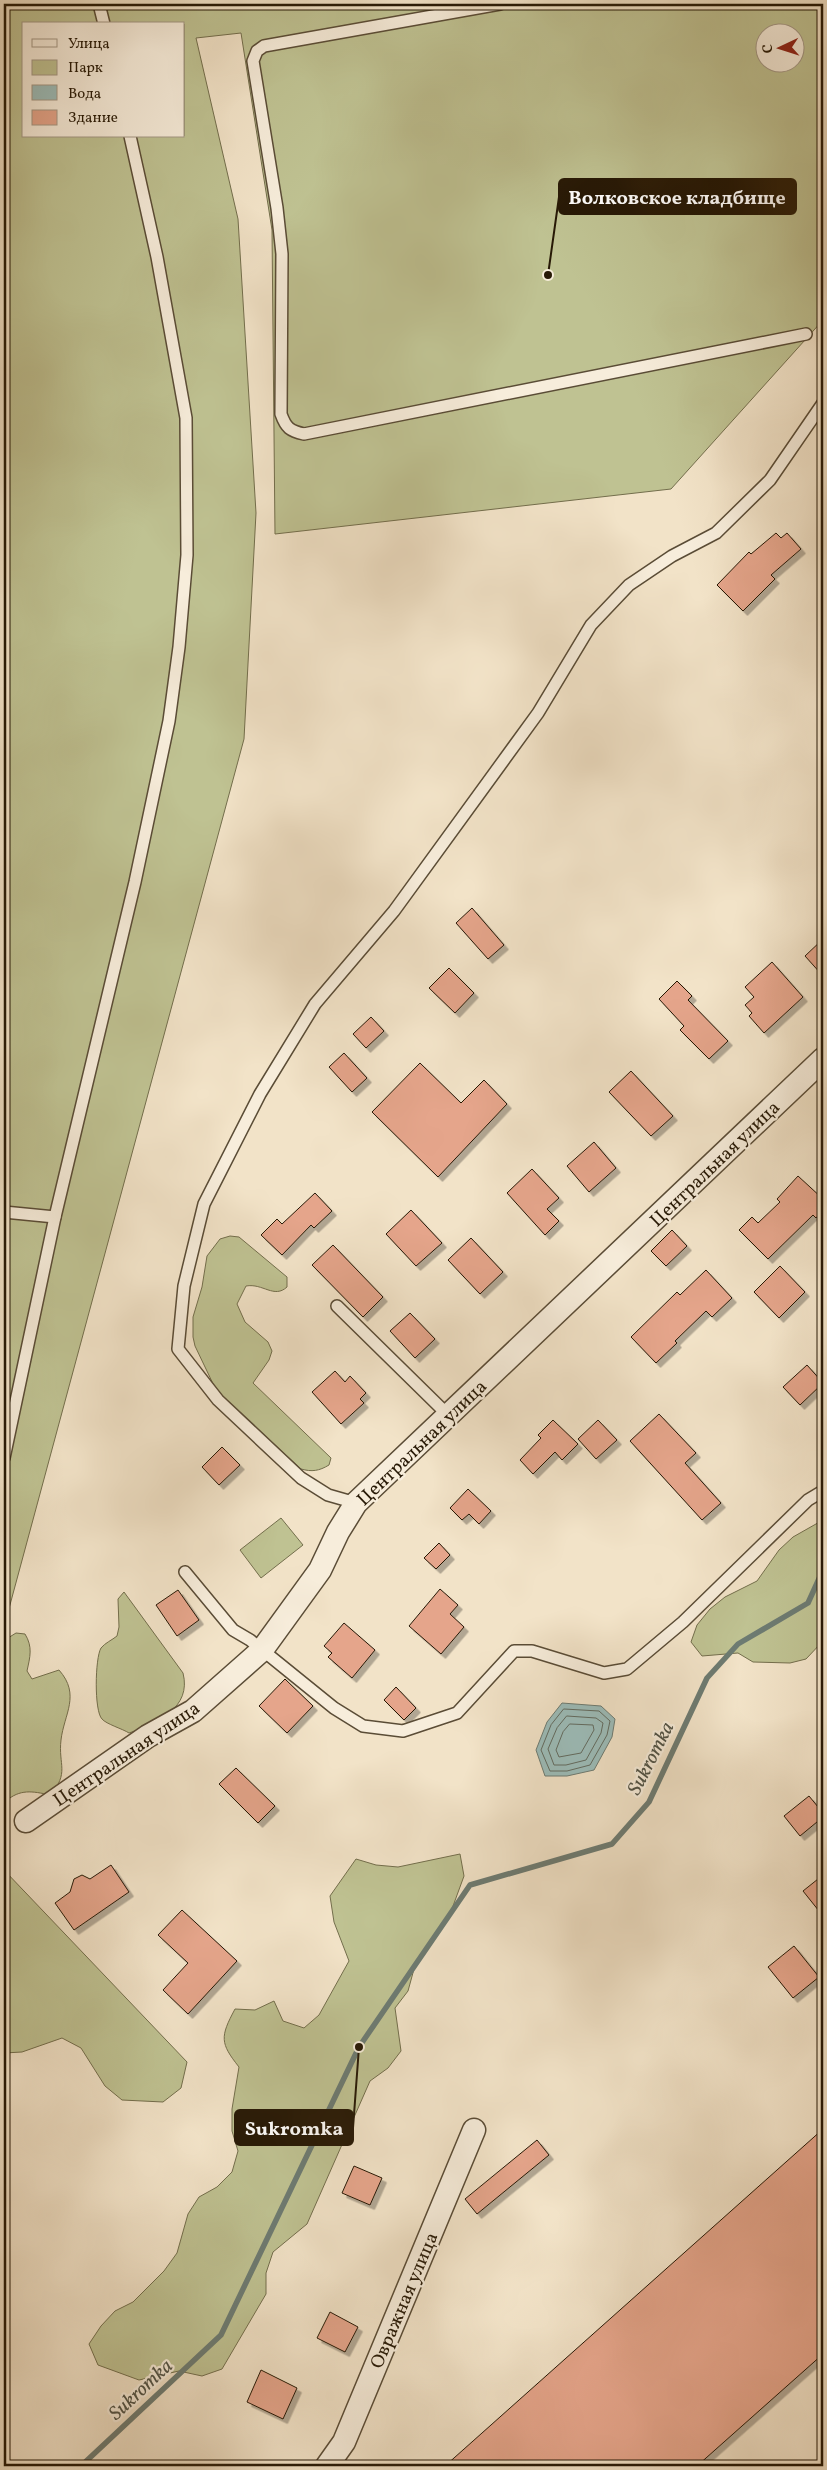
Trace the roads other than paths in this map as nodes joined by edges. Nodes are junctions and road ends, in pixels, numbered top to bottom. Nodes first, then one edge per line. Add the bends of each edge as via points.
1 (100, 4) edge
2 (500, 4) edge
3 (104, 22) edge
4 (130, 138) edge
5 (806, 334) dead end
6 (823, 403) edge
7 (823, 1059) edge
8 (4, 1212) edge
9 (55, 1217) junction
10 (337, 1306) dead end
11 (448, 1415) junction
12 (4, 1458) edge
13 (823, 1490) edge
14 (356, 1503) junction
15 (185, 1572) dead end
16 (262, 1650) junction
17 (26, 1821) dead end
18 (474, 2130) dead end
19 (327, 2466) edge

1 - 3 lane
2 - 5 lane via 264,46 257,51 253,61 282,254 281,414 291,431 304,434
4 - 9 lane via 157,257 186,418 187,555 170,721
6 - 14 lane via 770,480 716,533 672,556 629,585 591,625 538,713 394,911 315,1004 260,1094 204,1204 184,1286 178,1349 218,1400 301,1478 328,1495
7 - 11 street, Центральная улица
8 - 9 lane
9 - 12 lane
10 - 11 lane
11 - 14 street, Центральная улица
13 - 16 lane via 808,1500 683,1622 627,1668 604,1674 532,1651 514,1651 457,1713 402,1732 363,1726 334,1708
14 - 16 street, Центральная улица via 320,1570
15 - 16 lane via 233,1630
16 - 17 street, Центральная улица via 193,1711 148,1736
18 - 19 street, Овражная улица via 344,2442

